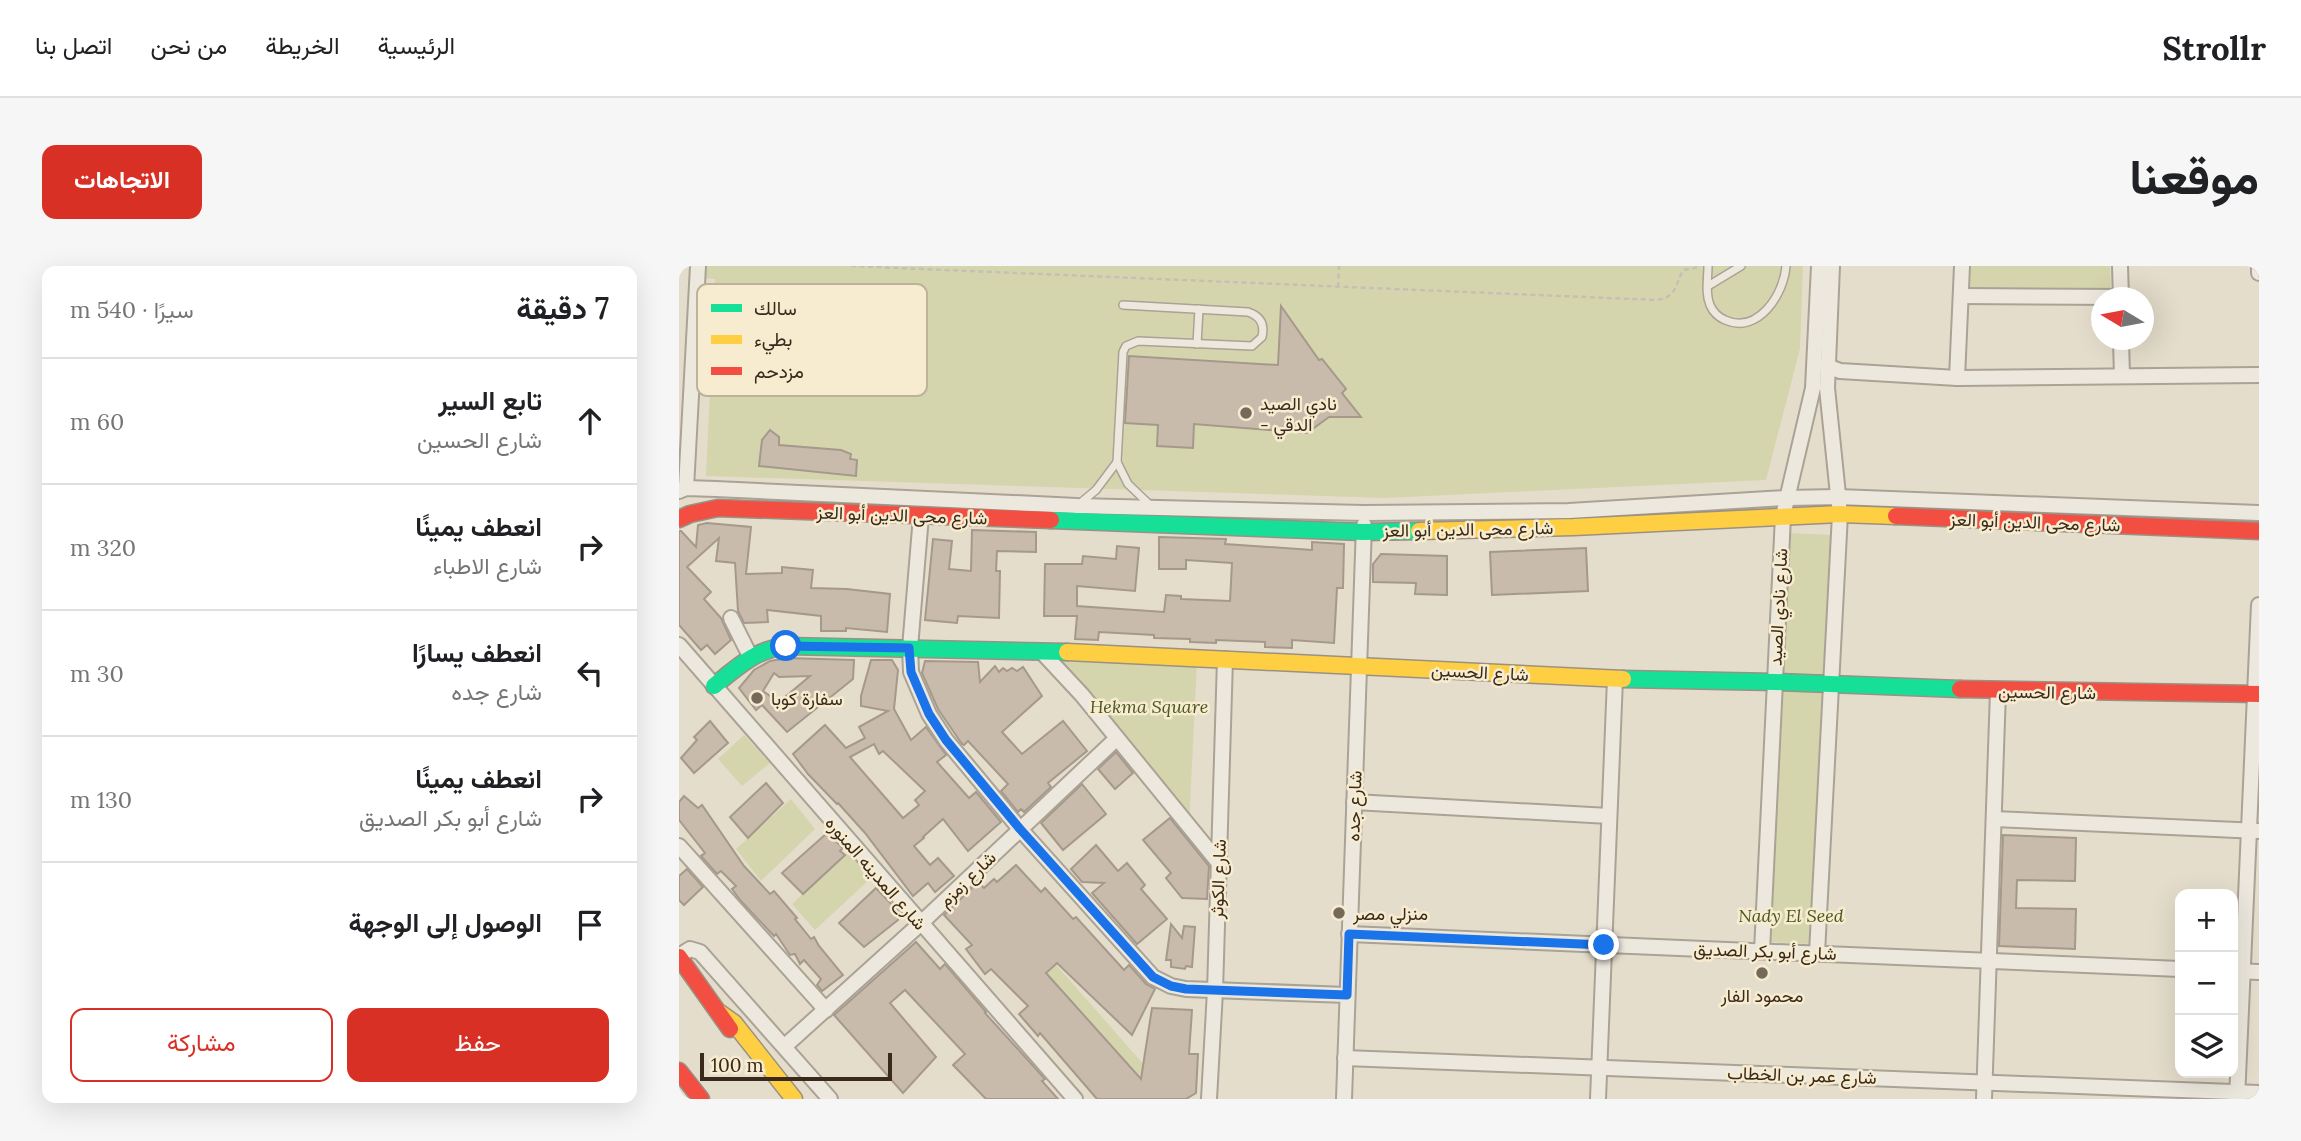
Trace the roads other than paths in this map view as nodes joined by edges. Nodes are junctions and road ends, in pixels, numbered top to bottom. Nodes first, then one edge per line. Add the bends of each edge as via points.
1 (1708, 266) edge
2 (1741, 266) edge
3 (1787, 266) edge
4 (1819, 266) edge
5 (1832, 266) edge
6 (1962, 266) edge
7 (2120, 266) edge
8 (2259, 266) edge
9 (2259, 273) edge
10 (1707, 286) junction
11 (2121, 287) edge
12 (1961, 296) junction
13 (2091, 297) edge
14 (1123, 305) dead end
15 (1199, 309) junction
16 (697, 314) edge
17 (1197, 344) junction
18 (2121, 350) edge
19 (1827, 366) junction
20 (2259, 374) edge
21 (2122, 376) junction
22 (1958, 378) junction
23 (1117, 462) junction
24 (682, 490) edge
25 (1838, 497) junction
26 (1786, 498) junction
27 (1077, 506) junction
28 (1155, 508) junction
29 (1364, 513) junction
30 (2259, 513) edge
31 (1840, 514) junction
32 (921, 516) junction
33 (1783, 516) junction
34 (679, 519) edge
35 (2259, 531) edge
36 (1363, 532) junction
37 (2259, 605) edge
38 (731, 618) dead end
39 (679, 646) edge
40 (909, 648) junction
41 (1041, 651) junction
42 (751, 658) junction
43 (1225, 659) junction
44 (1359, 665) junction
45 (1615, 679) junction
46 (1775, 682) junction
47 (1832, 685) junction
48 (714, 686) junction
49 (1998, 691) junction
50 (2257, 693) edge
51 (1116, 739) junction
52 (1354, 802) junction
53 (1609, 816) junction
54 (1994, 819) junction
55 (1020, 829) junction
56 (2254, 830) edge
57 (679, 846) edge
58 (1219, 863) junction
59 (921, 924) junction
60 (1349, 934) junction
61 (1604, 945) junction
62 (1762, 951) junction
63 (1817, 954) junction
64 (679, 956) edge
65 (1989, 961) junction
66 (2175, 969) edge
67 (2245, 971) edge
68 (1215, 991) junction
69 (1347, 995) junction
70 (826, 1010) junction
71 (720, 1013) junction
72 (785, 1046) junction
73 (1345, 1058) junction
74 (1600, 1068) junction
75 (679, 1072) edge
76 (1985, 1082) junction
77 (2259, 1093) edge
78 (2238, 1096) edge
79 (701, 1099) edge
80 (782, 1099) edge
81 (794, 1099) edge
82 (830, 1099) edge
83 (1075, 1099) edge
84 (1209, 1099) edge
85 (1344, 1099) edge
86 (1598, 1099) edge
87 (1984, 1099) edge

1 - 10 lane
2 - 10 lane
3 - 10 lane via 1764,314 1743,324 1720,318 1711,309
4 - 26 street, شارع نادي الصيد via 1813,388
5 - 19 street
6 - 12 street
7 - 11 street
8 - 9 street
12 - 13 street
12 - 22 street
14 - 15 lane
15 - 17 lane
15 - 17 lane via 1254,314 1263,330 1252,346
16 - 24 street
17 - 23 lane via 1138,341 1126,346
18 - 21 street
19 - 22 street via 1836,371
19 - 25 street
20 - 21 street
21 - 22 street
23 - 27 lane
23 - 28 lane via 1128,484
24 - 27 street, شارع محى الدين أبو العز
25 - 26 street, شارع محى الدين أبو العز
25 - 30 street, شارع محى الدين أبو العز
25 - 31 street
26 - 29 street, شارع محى الدين أبو العز via 1569,511
26 - 33 street, شارع نادي الصيد
27 - 28 street, شارع محى الدين أبو العز
28 - 29 street, شارع محى الدين أبو العز
29 - 36 street, شارع جده
31 - 33 main road, شارع محى الدين أبو العز
31 - 35 main road, شارع محى الدين أبو العز
31 - 47 street
32 - 34 main road, شارع محى الدين أبو العز via 718,508
32 - 36 main road, شارع محى الدين أبو العز
32 - 40 street
33 - 36 main road, شارع محى الدين أبو العز
33 - 46 street, شارع نادي الصيد
36 - 44 street, شارع جده
37 - 50 street
38 - 42 street
39 - 48 street, شارع المدينه المنوره
40 - 41 main road, شارع الحسين
40 - 42 main road, شارع الحسين via 779,646
40 - 55 street via 911,672 929,714
41 - 43 main road, شارع الحسين
41 - 51 street
42 - 48 main road, شارع الحسين
43 - 44 main road, شارع الحسين
43 - 58 street, شارع الكوثر
44 - 45 main road, شارع الحسين
44 - 52 street, شارع جده
45 - 46 main road, شارع الحسين
45 - 53 street
46 - 47 main road, شارع الحسين
46 - 62 street, شارع نادي الصيد
47 - 49 main road, شارع الحسين
47 - 63 street
48 - 59 street, شارع المدينه المنوره
49 - 50 main road, شارع الحسين
49 - 54 street
50 - 56 street
51 - 55 street, شارع زمزم
51 - 58 street
52 - 53 street
52 - 60 street, شارع جده
53 - 61 street
54 - 56 street
54 - 65 street
55 - 59 street, شارع زمزم
55 - 68 street via 1153,977 1177,988
56 - 67 street
57 - 70 street
58 - 68 street, شارع الكوثر
59 - 70 street, شارع زمزم
59 - 83 street, شارع المدينه المنوره
60 - 61 street, شارع أبو بكر الصديق
60 - 69 street, شارع جده
61 - 62 street, شارع أبو بكر الصديق
61 - 74 street
62 - 63 street, شارع أبو بكر الصديق
63 - 65 street, شارع أبو بكر الصديق
64 - 71 main road
64 - 72 street via 690,949 700,952
65 - 66 street, شارع أبو بكر الصديق
65 - 76 street
67 - 78 street
68 - 69 street
68 - 84 street, شارع الكوثر
69 - 73 street, شارع جده
70 - 72 street, شارع زمزم
71 - 80 main road
71 - 81 main road via 734,1023
72 - 82 street
73 - 74 street, شارع عمر بن الخطاب
73 - 85 street, شارع جده
74 - 76 street, شارع عمر بن الخطاب
74 - 86 street
75 - 79 main road
76 - 78 street, شارع عمر بن الخطاب
76 - 87 street
77 - 78 street, شارع عمر بن الخطاب

